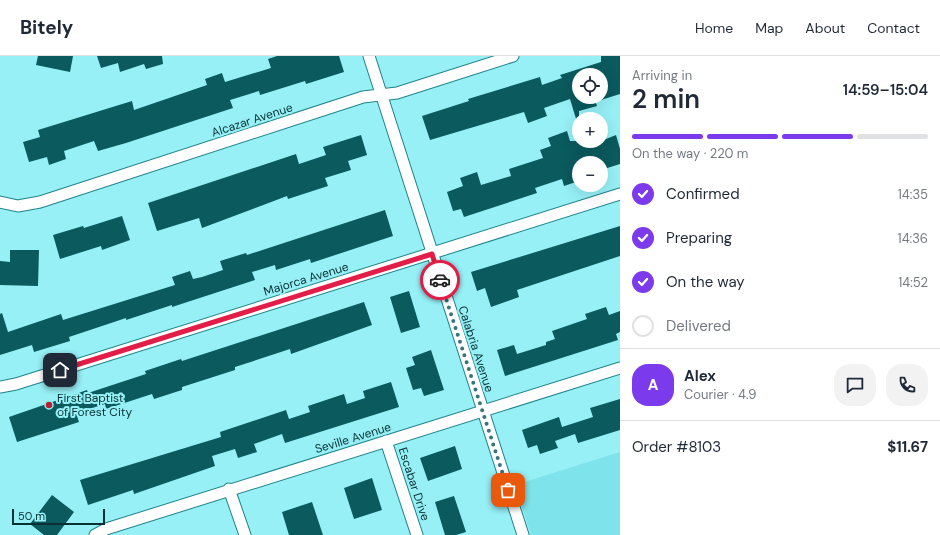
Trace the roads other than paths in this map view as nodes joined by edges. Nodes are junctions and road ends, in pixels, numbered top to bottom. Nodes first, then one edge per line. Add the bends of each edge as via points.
1 (369, 56) edge
2 (513, 56) edge
3 (381, 94) junction
4 (620, 194) edge
5 (0, 202) edge
6 (432, 254) junction
7 (620, 368) edge
8 (0, 386) edge
9 (482, 411) junction
10 (386, 441) junction
11 (230, 489) junction
12 (95, 535) edge
13 (244, 535) edge
14 (417, 535) edge
15 (523, 535) edge

1 - 3 street, Calabria Avenue
2 - 3 street, Alcazar Avenue via 397,93
3 - 5 street, Alcazar Avenue via 364,97 40,202 18,206
3 - 6 street, Calabria Avenue
4 - 6 street, Majorca Avenue
6 - 8 street, Majorca Avenue via 16,384
6 - 9 street, Calabria Avenue
7 - 9 street, Seville Avenue
9 - 10 street, Seville Avenue
9 - 15 street, Calabria Avenue
10 - 11 street, Seville Avenue
10 - 14 street, Escabar Drive
11 - 12 street, Seville Avenue via 106,528
11 - 13 street

